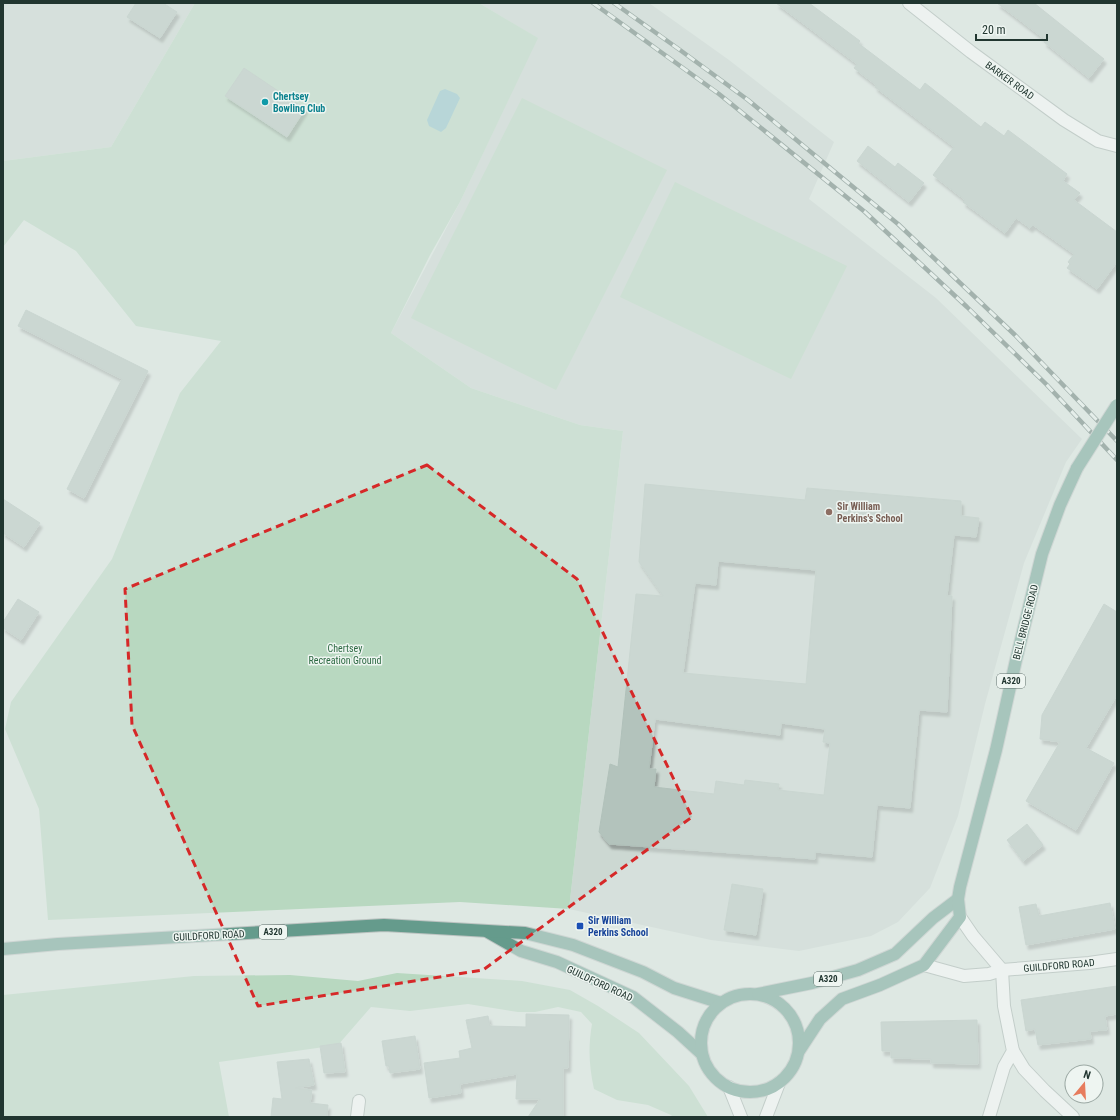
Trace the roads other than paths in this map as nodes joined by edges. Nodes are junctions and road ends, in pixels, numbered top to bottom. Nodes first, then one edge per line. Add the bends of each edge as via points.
1 (909, 3) edge
2 (1117, 146) edge
3 (1117, 405) edge
4 (958, 899) junction
5 (960, 917) junction
6 (487, 931) junction
7 (3, 949) edge
8 (1117, 959) edge
9 (924, 965) junction
10 (1002, 970) junction
11 (758, 994) junction
12 (721, 1003) junction
13 (799, 1051) junction
14 (1013, 1051) junction
15 (702, 1054) junction
16 (779, 1083) junction
17 (729, 1088) junction
18 (359, 1101) dead end
19 (357, 1117) edge
20 (741, 1117) edge
21 (766, 1117) edge
22 (988, 1117) edge
23 (1073, 1117) edge

1 - 2 street, BARKER ROAD via 1064,120 1098,141
3 - 4 main road, BELL BRIDGE ROAD / A320, bridge via 1077,468 1042,554
4 - 5 main road, BELL BRIDGE ROAD / A320
4 - 11 main road, A320 via 933,918 895,954 858,970
5 - 9 main road, A320
5 - 10 street
6 - 7 main road, GUILDFORD ROAD / A320 via 384,925
6 - 12 main road, GUILDFORD ROAD / A320 via 525,933 573,945 643,972 674,988
6 - 15 main road, GUILDFORD ROAD / A320 via 522,951 557,962 633,997
8 - 10 street, GUILDFORD ROAD via 1089,964
9 - 10 street, GUILDFORD ROAD via 964,976
9 - 13 main road, A320 via 842,999 820,1019
10 - 14 street via 1004,1006
11 - 12 main road, A320 via 732,997
11 - 13 main road, A320 via 772,999 785,1008 794,1021 799,1036
12 - 15 main road, A320 via 711,1013 704,1026
13 - 16 main road, A320 via 795,1063
14 - 22 street via 1004,1067
14 - 23 street via 1024,1069
15 - 17 main road, A320 via 707,1068
16 - 17 main road, A320 via 754,1092
16 - 21 street
17 - 20 street
18 - 19 street

